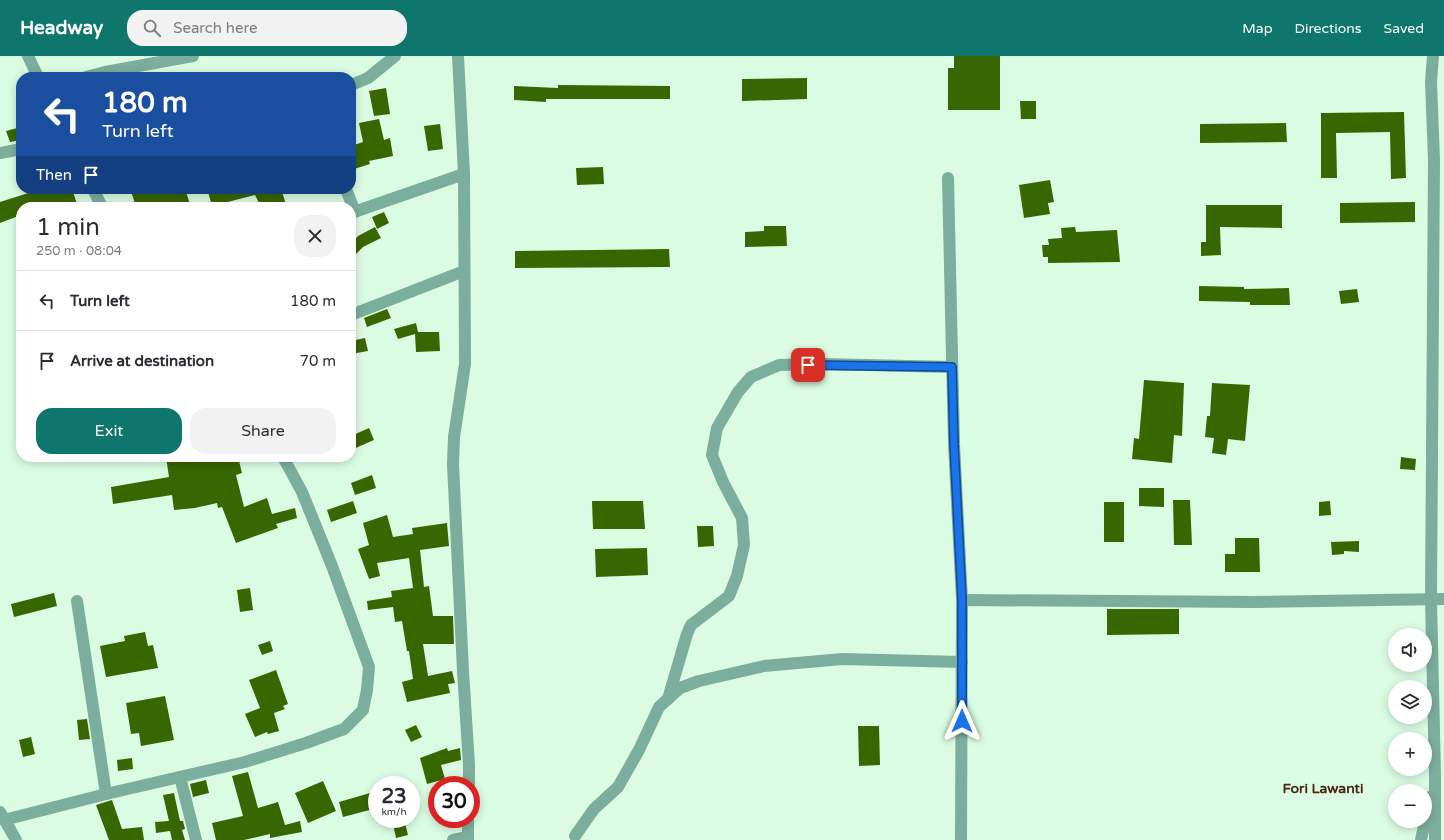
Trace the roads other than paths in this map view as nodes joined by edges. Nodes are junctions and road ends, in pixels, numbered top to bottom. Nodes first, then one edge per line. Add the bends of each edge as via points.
1 (28, 56) edge
2 (192, 56) edge
3 (395, 56) edge
4 (458, 56) edge
5 (1433, 56) edge
6 (36, 72) edge
7 (105, 72) edge
8 (356, 83) edge
9 (16, 150) edge
10 (0, 154) edge
11 (464, 174) junction
12 (948, 178) dead end
13 (356, 212) edge
14 (464, 272) junction
15 (356, 312) edge
16 (952, 367) junction
17 (286, 462) edge
18 (1431, 599) junction
19 (1444, 599) edge
20 (962, 600) junction
21 (77, 601) dead end
22 (962, 662) junction
23 (668, 699) junction
24 (1435, 775) junction
25 (469, 776) edge
26 (180, 777) junction
27 (1432, 789) edge
28 (106, 794) junction
29 (2, 816) edge
30 (1424, 828) edge
31 (575, 836) dead end
32 (468, 838) edge
33 (16, 840) edge
34 (196, 840) edge
35 (454, 840) edge
36 (961, 840) edge
37 (1421, 840) edge
38 (1435, 840) edge

1 - 6 street
2 - 7 street
3 - 8 street via 368,78
4 - 11 street
5 - 18 street
9 - 10 street
11 - 13 street
11 - 14 street
12 - 16 street
14 - 15 street
14 - 25 street via 465,364 454,437 453,464
16 - 20 street
16 - 23 street via 779,365 751,377 738,392 717,428 712,455 742,518 744,545 737,576 729,596 692,625
17 - 26 street via 302,492 369,667 362,710 344,729 306,743 245,762
18 - 19 street
18 - 20 street via 1255,602
18 - 24 street
20 - 22 street
21 - 28 street
22 - 23 street via 842,659 764,666 699,680 680,688
22 - 36 street
23 - 31 street via 660,706 618,786 594,809
24 - 27 street
24 - 38 street
26 - 28 street
26 - 34 street
28 - 29 street
29 - 33 street
30 - 37 street
32 - 35 street

